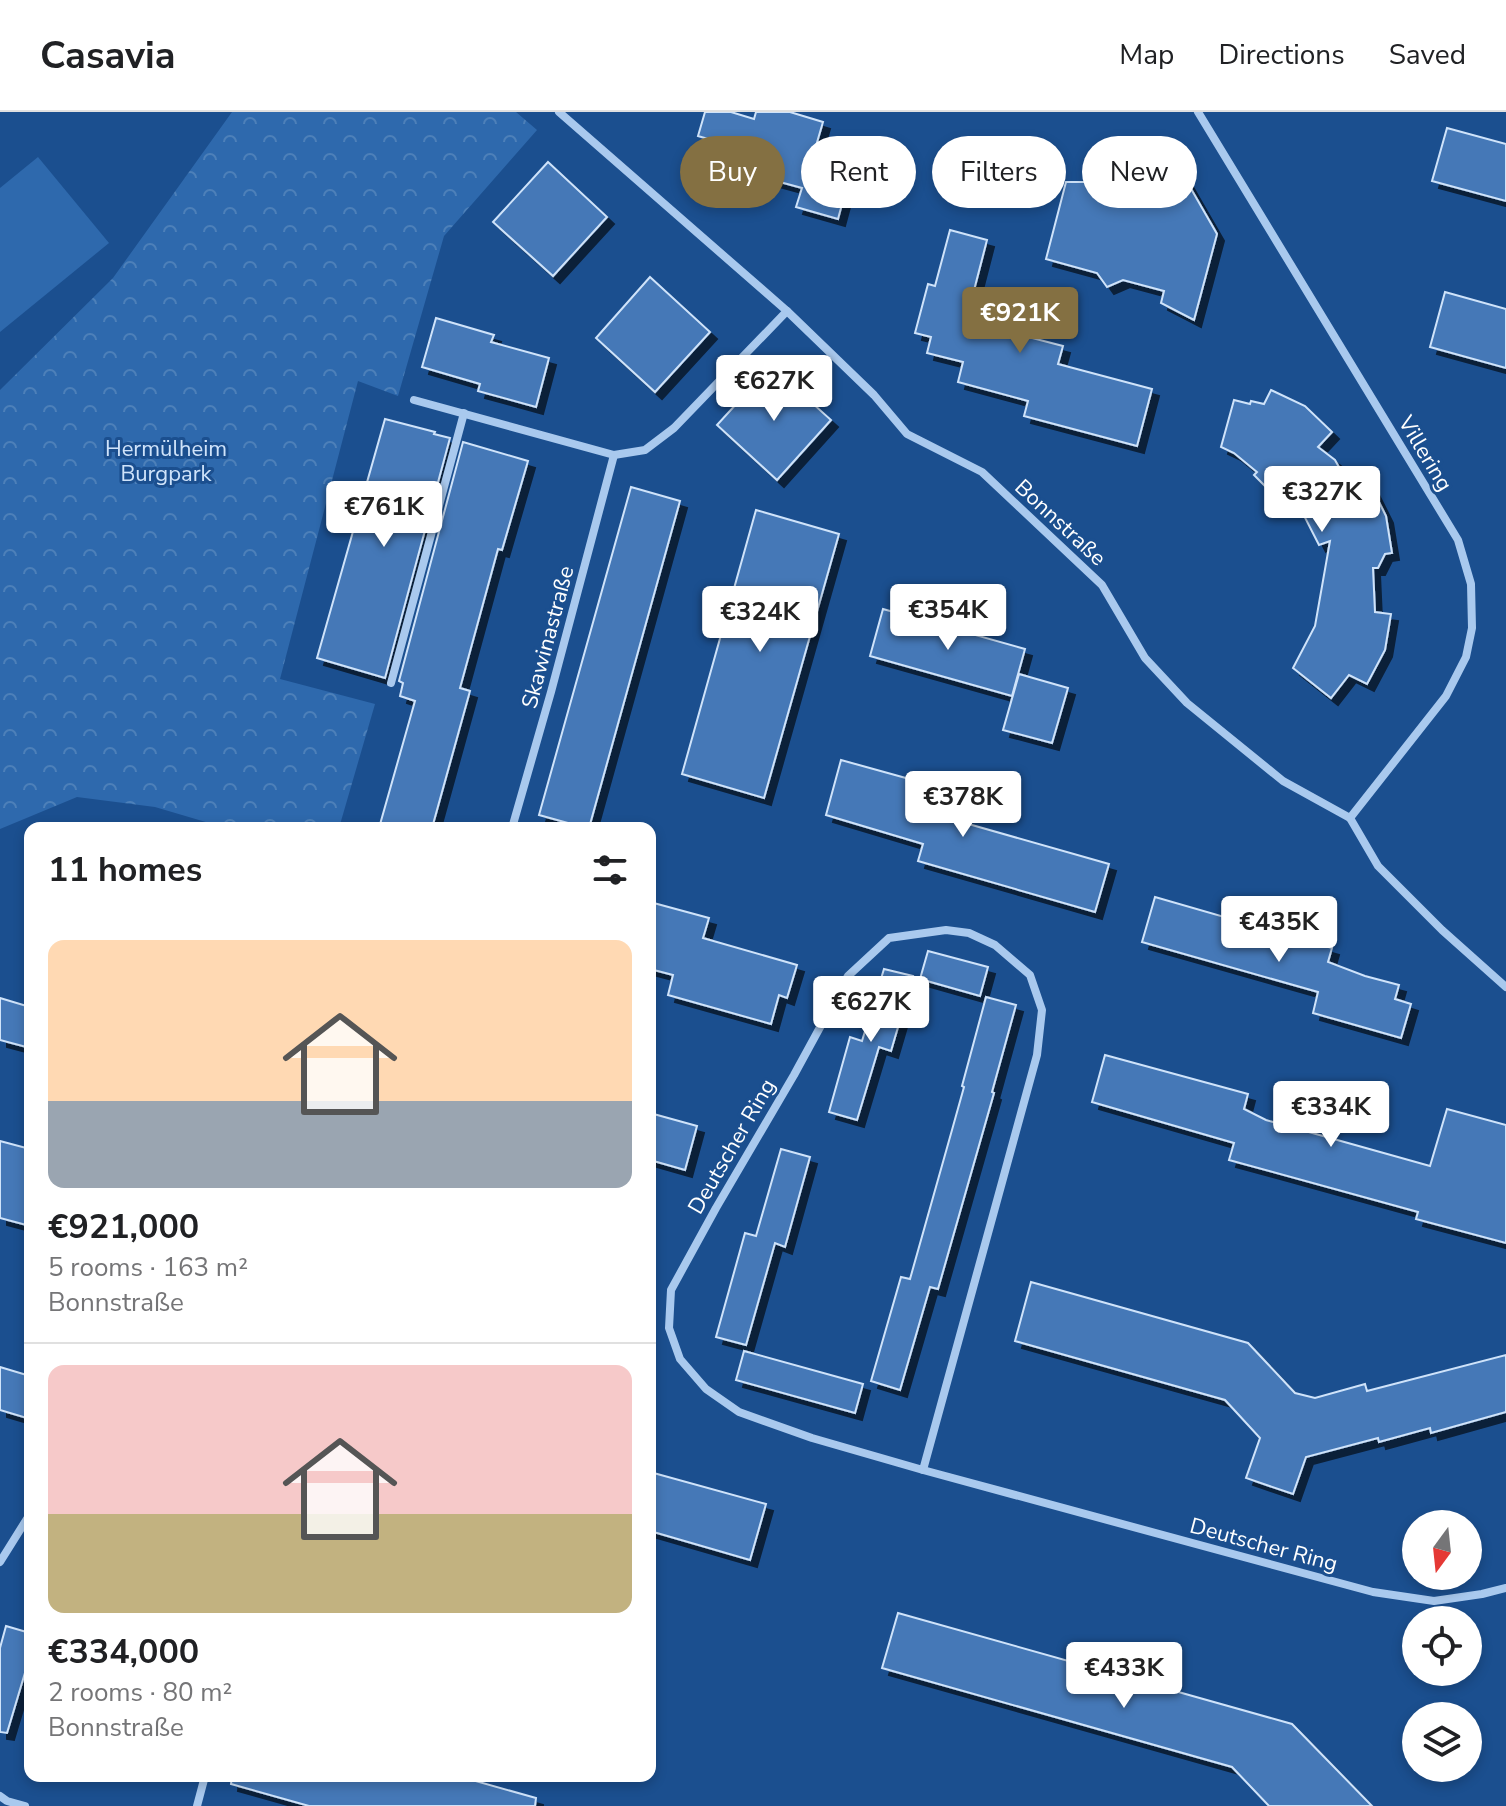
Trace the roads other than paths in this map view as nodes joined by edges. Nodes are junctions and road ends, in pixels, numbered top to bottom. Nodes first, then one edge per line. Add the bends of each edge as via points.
1 (559, 112) edge
2 (1198, 112) edge
3 (787, 311) junction
4 (414, 400) dead end
5 (464, 413) junction
6 (614, 455) junction
7 (391, 683) dead end
8 (1350, 818) junction
9 (514, 822) edge
10 (1506, 987) edge
11 (923, 1470) junction
12 (24, 1524) edge
13 (0, 1562) edge
14 (1506, 1588) edge
15 (203, 1782) edge
16 (0, 1796) edge
17 (25, 1806) edge
18 (197, 1806) edge

1 - 3 street, Bonnstraße
2 - 8 street, Villering via 1458,540 1471,584 1472,628 1466,657 1446,696
3 - 6 street via 674,428 645,450
3 - 8 street, Bonnstraße via 907,434 982,472 1102,585 1145,658 1187,703 1283,781
4 - 5 street
5 - 6 street
5 - 7 street
6 - 9 street, Skawinastraße
8 - 10 street via 1378,866
11 - 11 street, Deutscher Ring via 1037,1055 1042,1010 1030,975 995,945 946,930 889,938 848,976 671,1290 669,1328 680,1359 706,1389 739,1412
11 - 14 street, Deutscher Ring via 1373,1592 1434,1601
12 - 13 street
15 - 18 street
16 - 17 street

